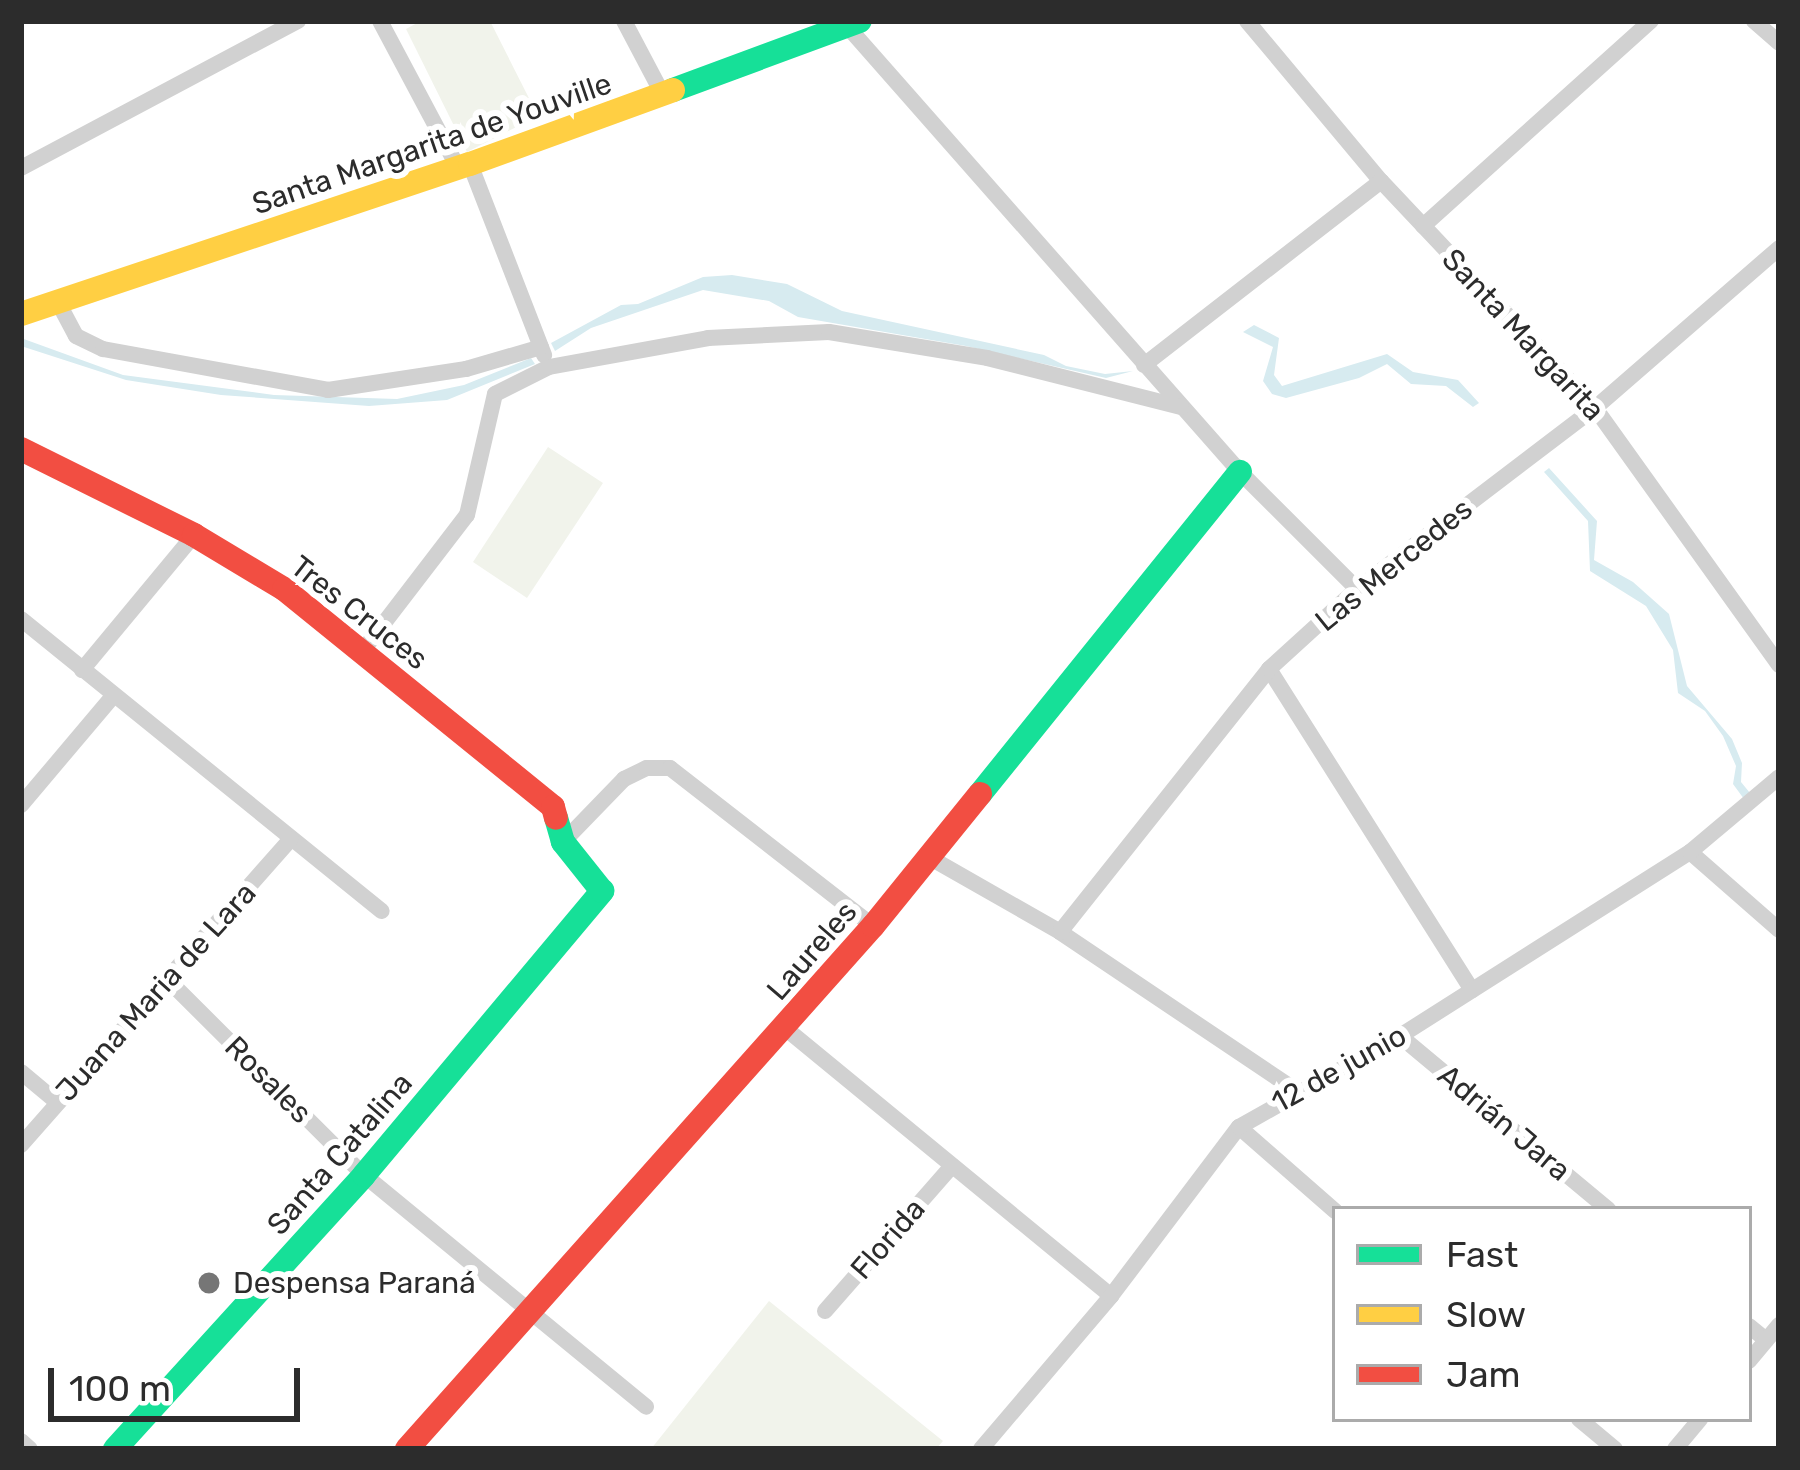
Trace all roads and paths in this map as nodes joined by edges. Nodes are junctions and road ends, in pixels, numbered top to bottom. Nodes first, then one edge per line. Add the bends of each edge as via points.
1 (298, 21) edge
2 (380, 21) edge
3 (624, 21) edge
4 (1247, 21) edge
5 (1651, 21) edge
6 (1754, 21) edge
7 (854, 23) edge
8 (1779, 43) edge
9 (662, 95) junction
10 (464, 166) junction
11 (21, 168) edge
12 (1381, 181) junction
13 (1423, 226) junction
14 (1779, 248) edge
15 (59, 304) junction
16 (21, 314) edge
17 (541, 347) junction
18 (1144, 365) junction
19 (549, 367) junction
20 (1181, 407) junction
21 (1594, 408) junction
22 (21, 449) edge
23 (1240, 472) junction
24 (194, 535) junction
25 (1357, 590) junction
26 (21, 619) edge
27 (361, 653) junction
28 (1779, 665) edge
29 (1269, 669) junction
30 (82, 670) junction
31 (113, 696) junction
32 (1779, 777) edge
33 (21, 805) edge
34 (291, 839) junction
35 (563, 842) junction
36 (1690, 852) junction
37 (927, 856) junction
38 (602, 890) joint
39 (381, 911) dead end
40 (873, 926) junction
41 (1779, 929) edge
42 (1060, 932) junction
43 (169, 981) junction
44 (1472, 990) junction
45 (785, 1028) junction
46 (1400, 1036) junction
47 (21, 1072) edge
48 (1301, 1094) junction
49 (57, 1102) junction
50 (1239, 1127) junction
51 (21, 1145) edge
52 (952, 1166) junction
53 (364, 1175) junction
54 (1604, 1206) edge
55 (1332, 1208) edge
56 (1111, 1296) junction
57 (825, 1312) dead end
58 (530, 1313) junction
59 (1779, 1325) edge
60 (1752, 1328) edge
61 (1766, 1340) junction
62 (1752, 1356) edge
63 (646, 1407) dead end
64 (1583, 1422) edge
65 (1698, 1422) edge
66 (21, 1441) edge
67 (30, 1449) edge
68 (115, 1449) edge
69 (407, 1449) edge
70 (981, 1449) edge
71 (1615, 1449) edge
72 (1675, 1449) edge

1 - 11 street
2 - 10 street
3 - 9 street
4 - 12 street, Santa Margarita
5 - 13 street
6 - 8 street
7 - 9 street, Santa Margarita de Youville
7 - 18 street
9 - 10 street, Santa Margarita de Youville
10 - 15 street, Santa Margarita de Youville
10 - 17 street
12 - 13 street, Santa Margarita
12 - 18 street
13 - 21 street, Santa Margarita
14 - 21 street, Las Mercedes
15 - 16 street, Santa Margarita de Youville
15 - 17 street via 76,336 103,349 328,390 466,369
17 - 19 street
18 - 20 street
19 - 20 street via 708,338 829,332 987,358
19 - 27 street via 495,394 467,515
20 - 23 street
21 - 25 street, Las Mercedes
21 - 28 street, Santa Margarita
22 - 24 street, Tres Cruces
23 - 25 street
23 - 37 street, Laureles
24 - 27 street, Tres Cruces via 284,589
24 - 30 street
25 - 29 street, Las Mercedes
26 - 30 street
27 - 35 street, Tres Cruces via 554,807
29 - 42 street, Las Mercedes
29 - 44 street
30 - 31 street
31 - 33 street
31 - 34 street
32 - 36 street, 12 de junio
34 - 39 street
34 - 43 street, Juana Maria de Lara
35 - 38 street, Tres Cruces
35 - 40 street via 624,779 670,768
36 - 41 street
36 - 44 street, 12 de junio
37 - 40 street, Laureles
37 - 42 street
38 - 53 street, Santa Catalina
40 - 45 street, Laureles
42 - 48 street
43 - 49 street, Juana Maria de Lara
43 - 53 street, Rosales
44 - 46 street, 12 de junio
45 - 52 street
45 - 58 street, Laureles
46 - 48 street, 12 de junio
46 - 54 street, Adrián Jara
47 - 49 street
48 - 50 street, 12 de junio
49 - 51 street, Juana Maria de Lara
50 - 55 street
50 - 56 street, 12 de junio
52 - 56 street
52 - 57 street, Florida
53 - 58 street, Rosales
53 - 68 street, Santa Catalina
56 - 70 street, 12 de junio
58 - 63 street, Rosales
58 - 69 street, Laureles
59 - 61 street
60 - 61 street
61 - 62 street
64 - 71 street
65 - 72 street
66 - 67 street

